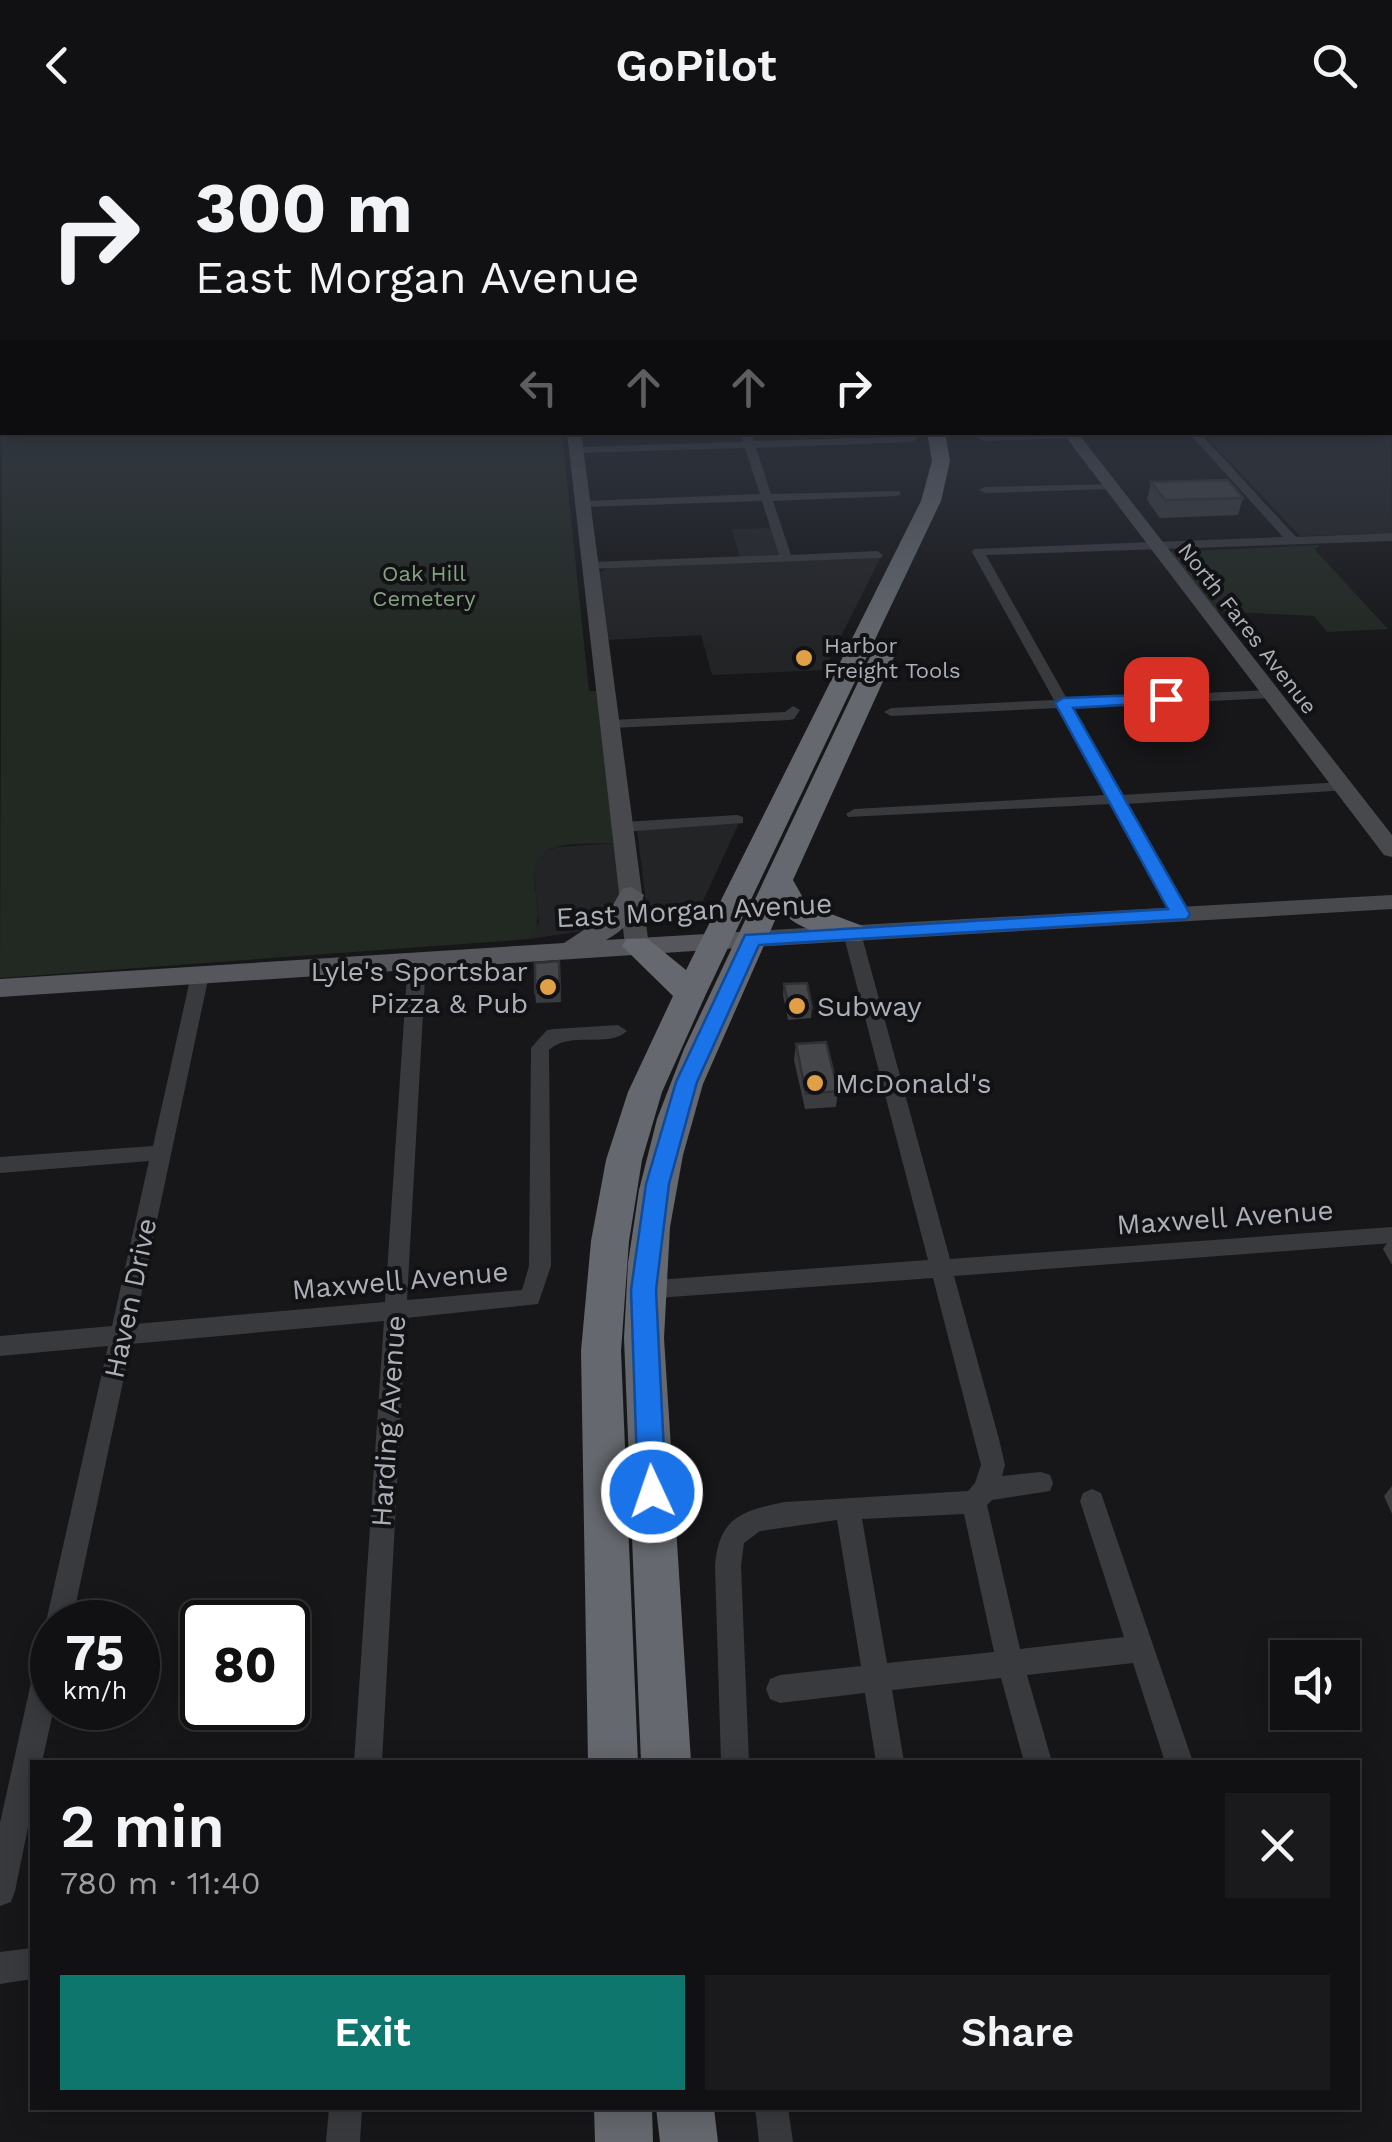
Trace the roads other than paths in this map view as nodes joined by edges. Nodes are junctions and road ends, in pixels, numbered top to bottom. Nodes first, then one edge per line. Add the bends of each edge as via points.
1 (578, 463) edge
2 (756, 463) edge
3 (941, 463) edge
4 (962, 463) edge
5 (1092, 463) edge
6 (1222, 463) edge
7 (1110, 486) junction
8 (985, 490) dead end
9 (896, 493) dead end
10 (768, 498) junction
11 (584, 504) junction
12 (1392, 536) edge
13 (1293, 540) junction
14 (1156, 545) junction
15 (877, 556) dead end
16 (786, 559) junction
17 (591, 566) junction
18 (1271, 694) junction
19 (1063, 703) junction
20 (891, 712) dead end
21 (791, 713) dead end
22 (611, 724) junction
23 (1343, 788) junction
24 (1118, 799) junction
25 (854, 814) dead end
26 (737, 820) dead end
27 (623, 827) junction
28 (1392, 850) edge
29 (779, 880) junction
30 (630, 895) junction
31 (1386, 899) edge
32 (1180, 914) junction
33 (852, 934) junction
34 (734, 940) junction
35 (637, 946) junction
36 (558, 951) junction
37 (417, 960) junction
38 (200, 974) junction
39 (0, 988) edge
40 (690, 994) junction
41 (618, 1031) dead end
42 (160, 1154) junction
43 (0, 1165) edge
44 (1392, 1235) edge
45 (941, 1268) junction
46 (643, 1290) junction
47 (396, 1310) junction
48 (122, 1336) junction
49 (0, 1346) edge
50 (1041, 1483) dead end
51 (980, 1496) junction
52 (1092, 1502) dead end
53 (848, 1510) junction
54 (64, 1600) edge
55 (1140, 1649) junction
56 (1011, 1662) junction
57 (874, 1678) junction
58 (780, 1689) dead end
59 (35, 1730) edge
60 (368, 1760) edge
61 (613, 1760) edge
62 (666, 1760) edge
63 (735, 1760) edge
64 (890, 1760) edge
65 (1037, 1760) edge
66 (1178, 1760) edge
67 (0, 1891) edge
68 (30, 1964) edge
69 (0, 1968) edge
70 (346, 2110) edge
71 (622, 2110) edge
72 (685, 2110) edge
73 (772, 2110) edge
74 (343, 2142) edge
75 (624, 2142) edge
76 (687, 2142) edge
77 (776, 2142) edge

1 - 11 street
2 - 10 street
3 - 34 highway via 931,501
4 - 29 highway via 957,492
5 - 7 street, North Fares Avenue
6 - 13 street
7 - 8 street
7 - 14 street, North Fares Avenue
9 - 10 street
10 - 11 street
10 - 16 street
11 - 17 street
12 - 13 street
13 - 14 street
14 - 18 street, North Fares Avenue
14 - 19 street via 978,552
15 - 16 street
16 - 17 street
17 - 22 street
18 - 19 street
18 - 23 street, North Fares Avenue
19 - 20 street
19 - 24 street
21 - 22 street
22 - 27 street
23 - 24 street
23 - 28 street, North Fares Avenue
24 - 25 street
24 - 32 street
26 - 27 street
27 - 30 street
29 - 33 highway via 796,911
29 - 34 highway
30 - 35 street
30 - 36 main road via 616,924
31 - 32 street, East Morgan Avenue
32 - 33 street, East Morgan Avenue
33 - 34 street, East Morgan Avenue
33 - 45 street
34 - 35 main road, East Morgan Avenue
34 - 40 highway
34 - 46 highway via 675,1114 654,1199
35 - 36 main road, East Morgan Avenue
35 - 40 highway
36 - 37 main road, East Morgan Avenue
37 - 38 main road, East Morgan Avenue
37 - 47 street, Harding Avenue
38 - 39 main road, East Morgan Avenue
38 - 42 street, Haven Drive
40 - 61 highway via 635,1122 610,1240 601,1351
41 - 47 street, Maxwell Avenue via 554,1035 540,1048 540,1266 530,1298
42 - 43 street
42 - 48 street, Haven Drive
44 - 45 street, Maxwell Avenue
45 - 46 street, Maxwell Avenue
45 - 51 street via 988,1439 992,1465
46 - 62 highway
47 - 48 street, Maxwell Avenue
47 - 60 street, Harding Avenue
48 - 49 street, Maxwell Avenue
48 - 54 street, Haven Drive
50 - 51 street
51 - 53 street
51 - 56 street
52 - 55 street
53 - 57 street
53 - 63 street via 755,1519 739,1529 729,1548
55 - 56 street
55 - 66 street
56 - 57 street
56 - 65 street
57 - 58 street
57 - 64 street
59 - 67 street
68 - 69 street
70 - 74 street
71 - 75 highway
72 - 76 highway
73 - 77 street

